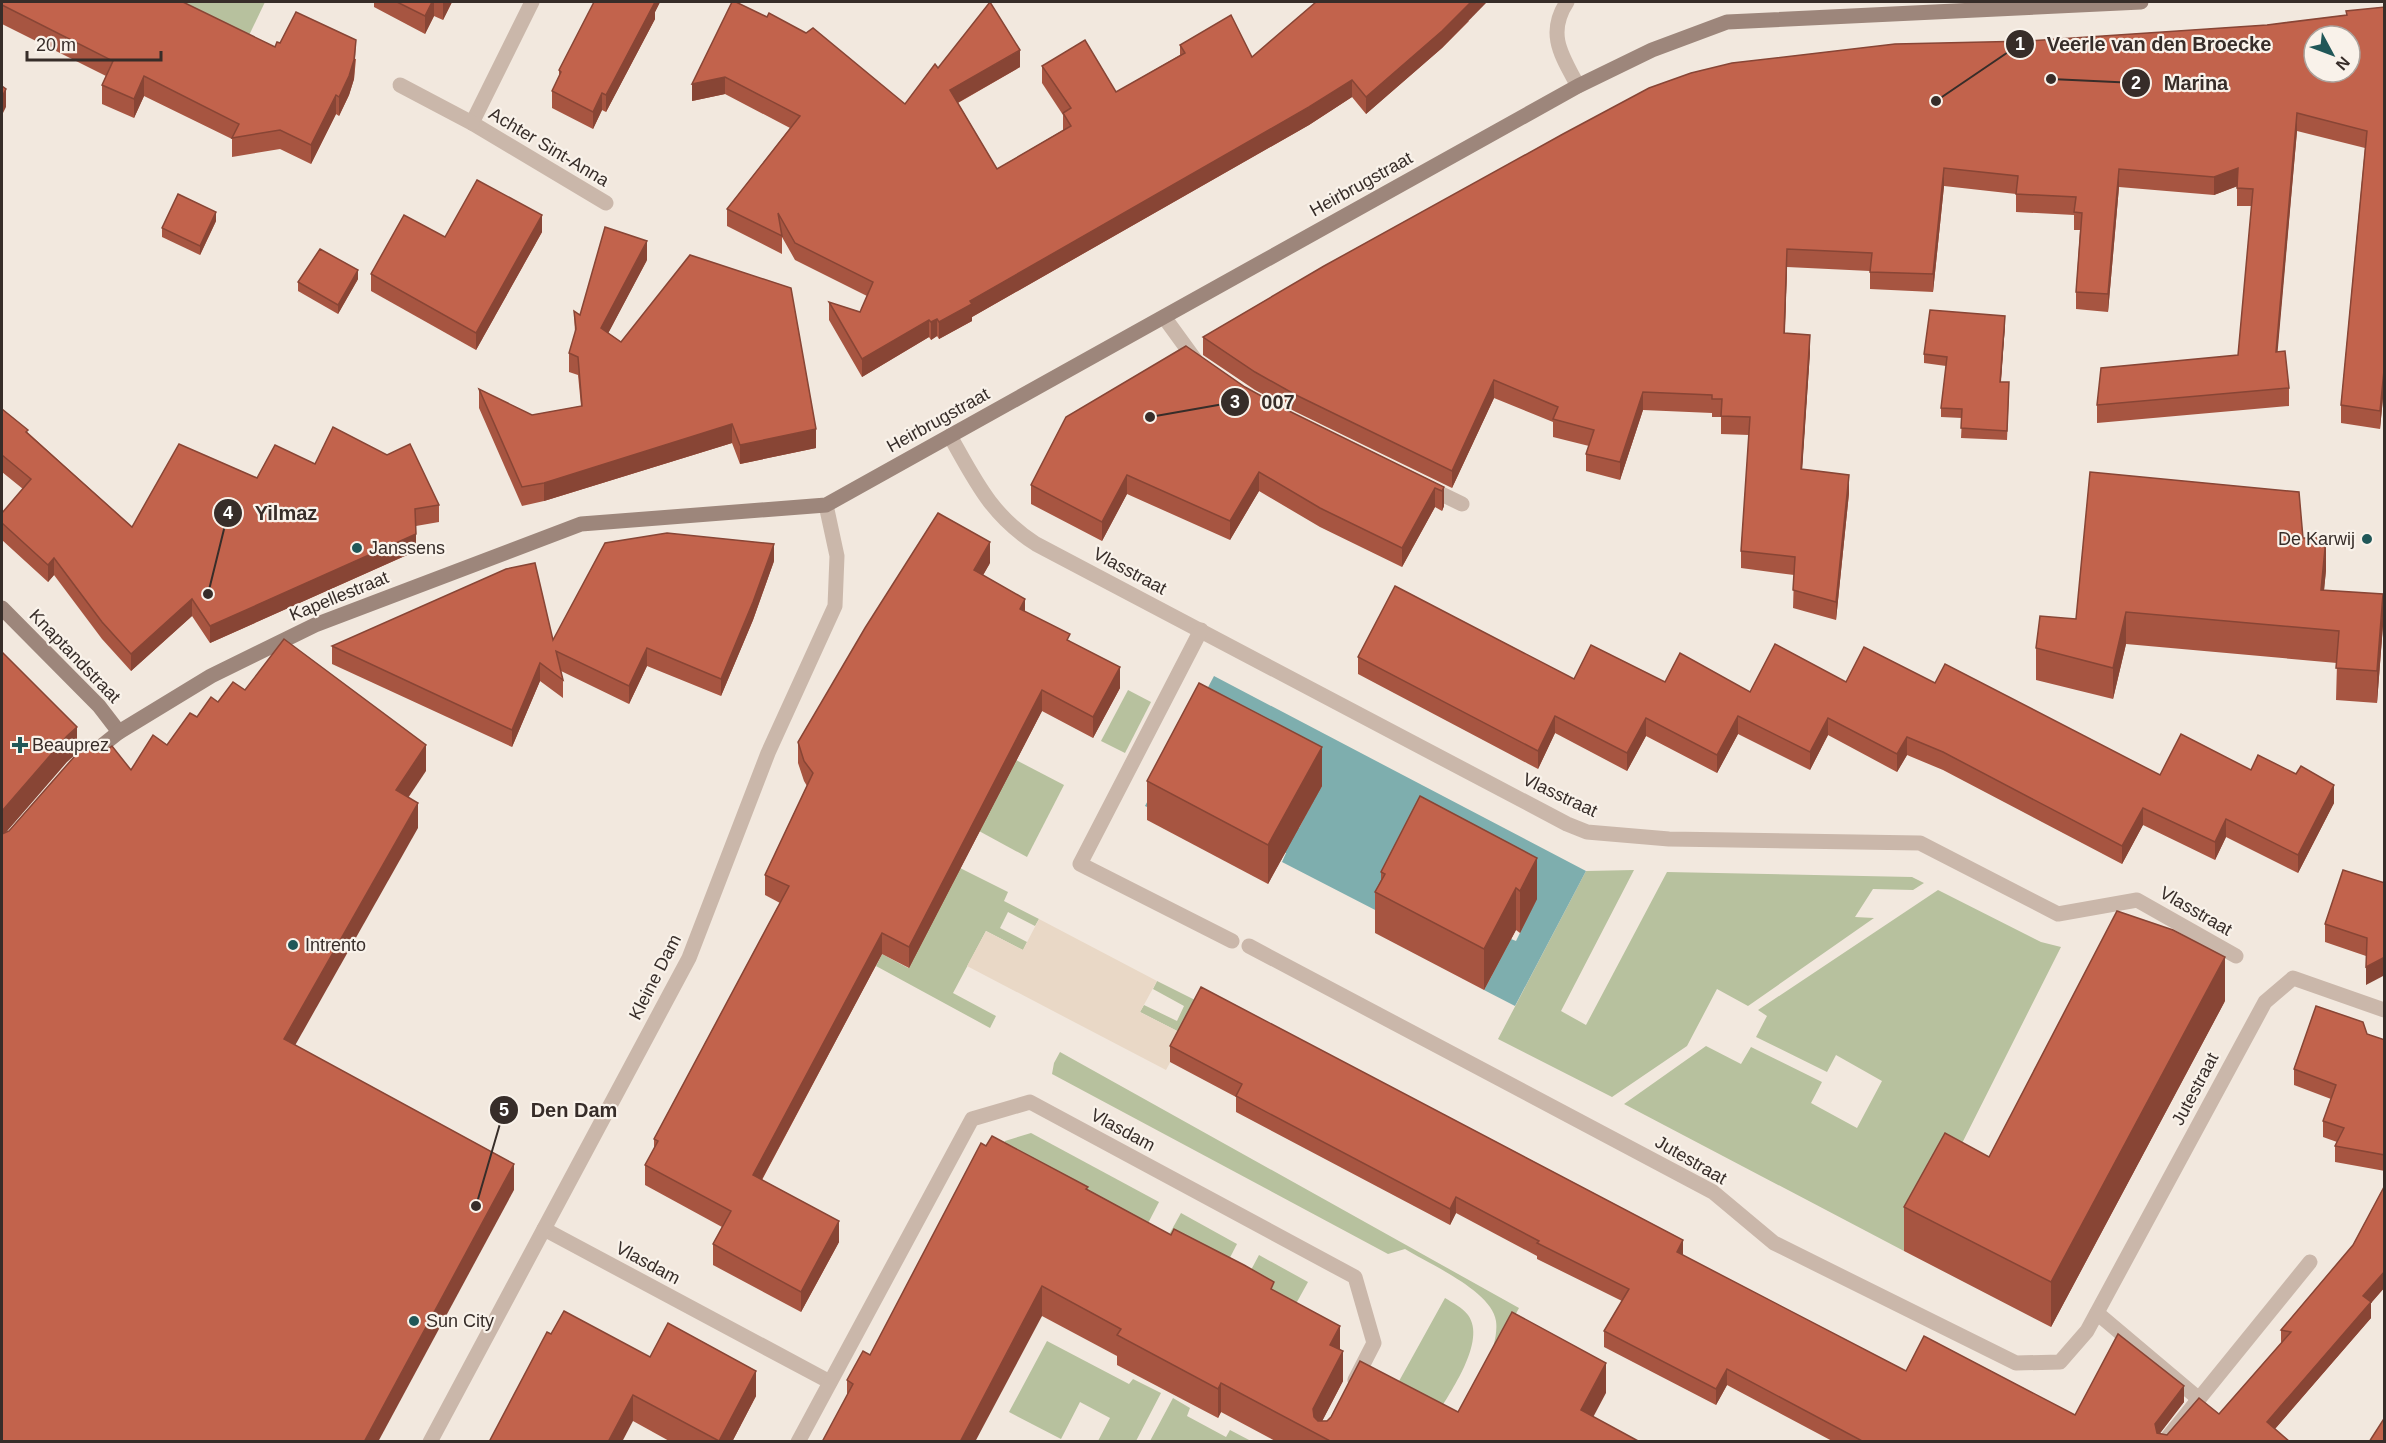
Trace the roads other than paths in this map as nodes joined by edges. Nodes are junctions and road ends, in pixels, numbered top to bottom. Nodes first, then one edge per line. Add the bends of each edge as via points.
1 (532, 2) edge
2 (1567, 2) edge
3 (2141, 2) edge
4 (2048, 5) edge
5 (400, 85) dead end
6 (1578, 86) junction
7 (472, 123) junction
8 (606, 203) dead end
9 (1164, 317) junction
10 (1204, 367) edge
11 (950, 436) junction
12 (1410, 479) edge
13 (1462, 504) dead end
14 (826, 505) junction
15 (2, 608) edge
16 (1201, 630) junction
17 (119, 732) junction
18 (74, 768) edge
19 (1232, 941) dead end
20 (1249, 946) dead end
21 (2236, 956) dead end
22 (2385, 1010) edge
23 (544, 1229) junction
24 (2310, 1262) dead end
25 (2097, 1313) junction
26 (830, 1382) junction
27 (1349, 1391) edge
28 (2199, 1399) junction
29 (430, 1442) edge
30 (798, 1442) edge
31 (2164, 1442) edge

1 - 7 street, Achter Sint-Anna
2 - 6 street via 1556,30 1557,46
3 - 4 street, Heirbrugstraat
4 - 6 street, Heirbrugstraat via 1727,22 1652,50
5 - 7 street, Achter Sint-Anna
6 - 9 street, Heirbrugstraat
7 - 8 street, Achter Sint-Anna
9 - 10 street via 1195,361
9 - 11 street, Heirbrugstraat
11 - 14 street, Heirbrugstraat
11 - 16 street, Vlasstraat via 987,500 1017,532
12 - 13 street
14 - 17 street, Kapellestraat via 581,524 315,625 211,676
14 - 23 street, Kleine Dam via 837,556 835,606 768,753 689,958
15 - 17 street, Knaptandstraat via 99,706
16 - 19 street via 1080,864
16 - 21 street, Vlasstraat via 1587,832 1669,839 1920,843 2058,914 2137,900
17 - 18 street, Kapellestraat
20 - 25 street, Jutestraat via 1713,1192 1774,1243 2016,1363 2060,1362
22 - 25 street, Jutestraat via 2293,978 2265,1002
23 - 26 street, Vlasdam
23 - 29 street, Kleine Dam
24 - 28 street
25 - 28 street
26 - 27 street, Vlasdam via 972,1119 1030,1102 1355,1277 1374,1343
26 - 30 street, Vlasdam
28 - 31 street

